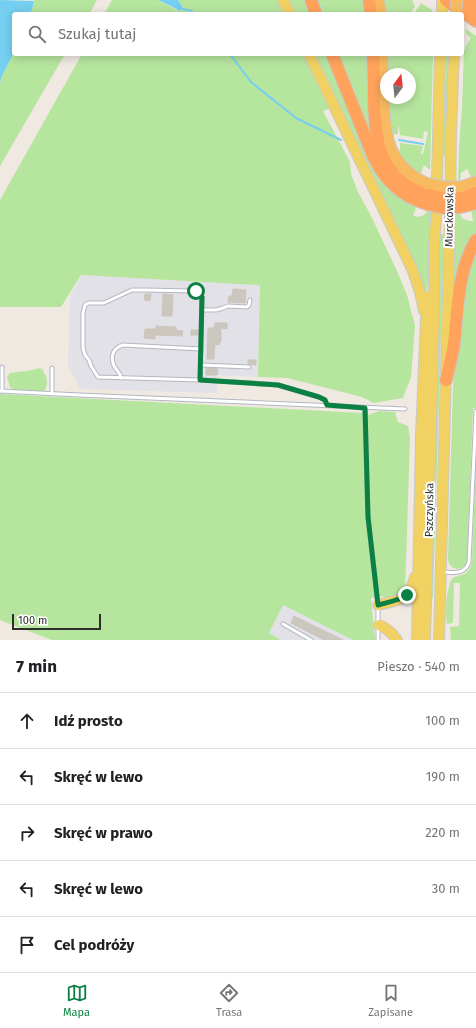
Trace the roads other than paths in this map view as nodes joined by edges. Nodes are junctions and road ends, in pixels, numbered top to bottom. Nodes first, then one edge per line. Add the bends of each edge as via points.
1 (283, 0) edge
2 (311, 0) edge
3 (369, 0) edge
4 (378, 0) edge
5 (442, 0) edge
6 (446, 0) edge
7 (465, 0) edge
8 (476, 8) edge
9 (289, 12) edge
10 (315, 12) edge
11 (371, 12) edge
12 (381, 12) edge
13 (442, 12) edge
14 (463, 12) edge
15 (464, 13) edge
16 (476, 21) edge
17 (310, 56) edge
18 (333, 56) edge
19 (373, 56) edge
20 (382, 56) edge
21 (440, 56) edge
22 (454, 56) edge
23 (476, 182) edge
24 (476, 193) edge
25 (428, 194) junction
26 (461, 197) junction
27 (476, 203) edge
28 (476, 240) edge
29 (434, 247) junction
30 (250, 300) dead end
31 (202, 310) junction
32 (426, 319) junction
33 (201, 349) junction
34 (200, 365) junction
35 (2, 367) dead end
36 (249, 367) dead end
37 (52, 368) dead end
38 (121, 378) junction
39 (200, 380) junction
40 (432, 380) joint
41 (446, 380) junction
42 (1, 391) edge
43 (52, 394) junction
44 (327, 405) junction
45 (365, 408) junction
46 (405, 409) dead end
47 (476, 411) edge
48 (418, 566) junction
49 (442, 572) junction
50 (378, 605) junction
51 (283, 624) dead end
52 (379, 625) junction
53 (311, 640) edge
54 (378, 640) edge
55 (397, 640) edge
56 (417, 640) edge
57 (425, 640) edge
58 (439, 640) edge

1 - 9 main road
2 - 10 highway
3 - 11 highway
4 - 12 highway
5 - 13 main road
6 - 14 highway
7 - 8 highway
15 - 16 highway
17 - 32 main road via 413,271
18 - 25 highway via 373,156 388,181 411,198
19 - 25 highway via 375,122 381,153 386,164 406,186
20 - 25 highway via 387,138 395,156
21 - 29 main road, Murckowska
22 - 41 main road, Murckowska
23 - 26 highway
24 - 26 highway
25 - 26 highway, bridge via 445,187
25 - 26 highway, bridge via 444,208
26 - 27 highway
28 - 41 highway via 461,278 454,346
29 - 32 main road
29 - 40 main road, Murckowska
30 - 31 lane via 247,307 228,306 216,310
31 - 33 lane
31 - 38 lane via 202,297 196,291 132,290 104,303 85,305 85,355 98,377
32 - 48 main road
33 - 34 lane
33 - 38 lane via 118,346 112,357 114,367
34 - 36 lane
34 - 39 lane
35 - 42 lane
37 - 43 lane
38 - 39 lane
39 - 44 lane via 278,385 319,397 325,400
40 - 57 main road, Pszczyńska
41 - 49 main road, Pszczyńska
42 - 43 lane
43 - 44 lane
44 - 45 lane
45 - 46 lane
45 - 50 lane via 368,517
47 - 49 lane via 470,562 461,572
48 - 50 main road via 407,595
48 - 56 main road
49 - 58 main road, Pszczyńska
50 - 52 lane
51 - 53 lane
52 - 54 lane
52 - 55 main road via 390,631

